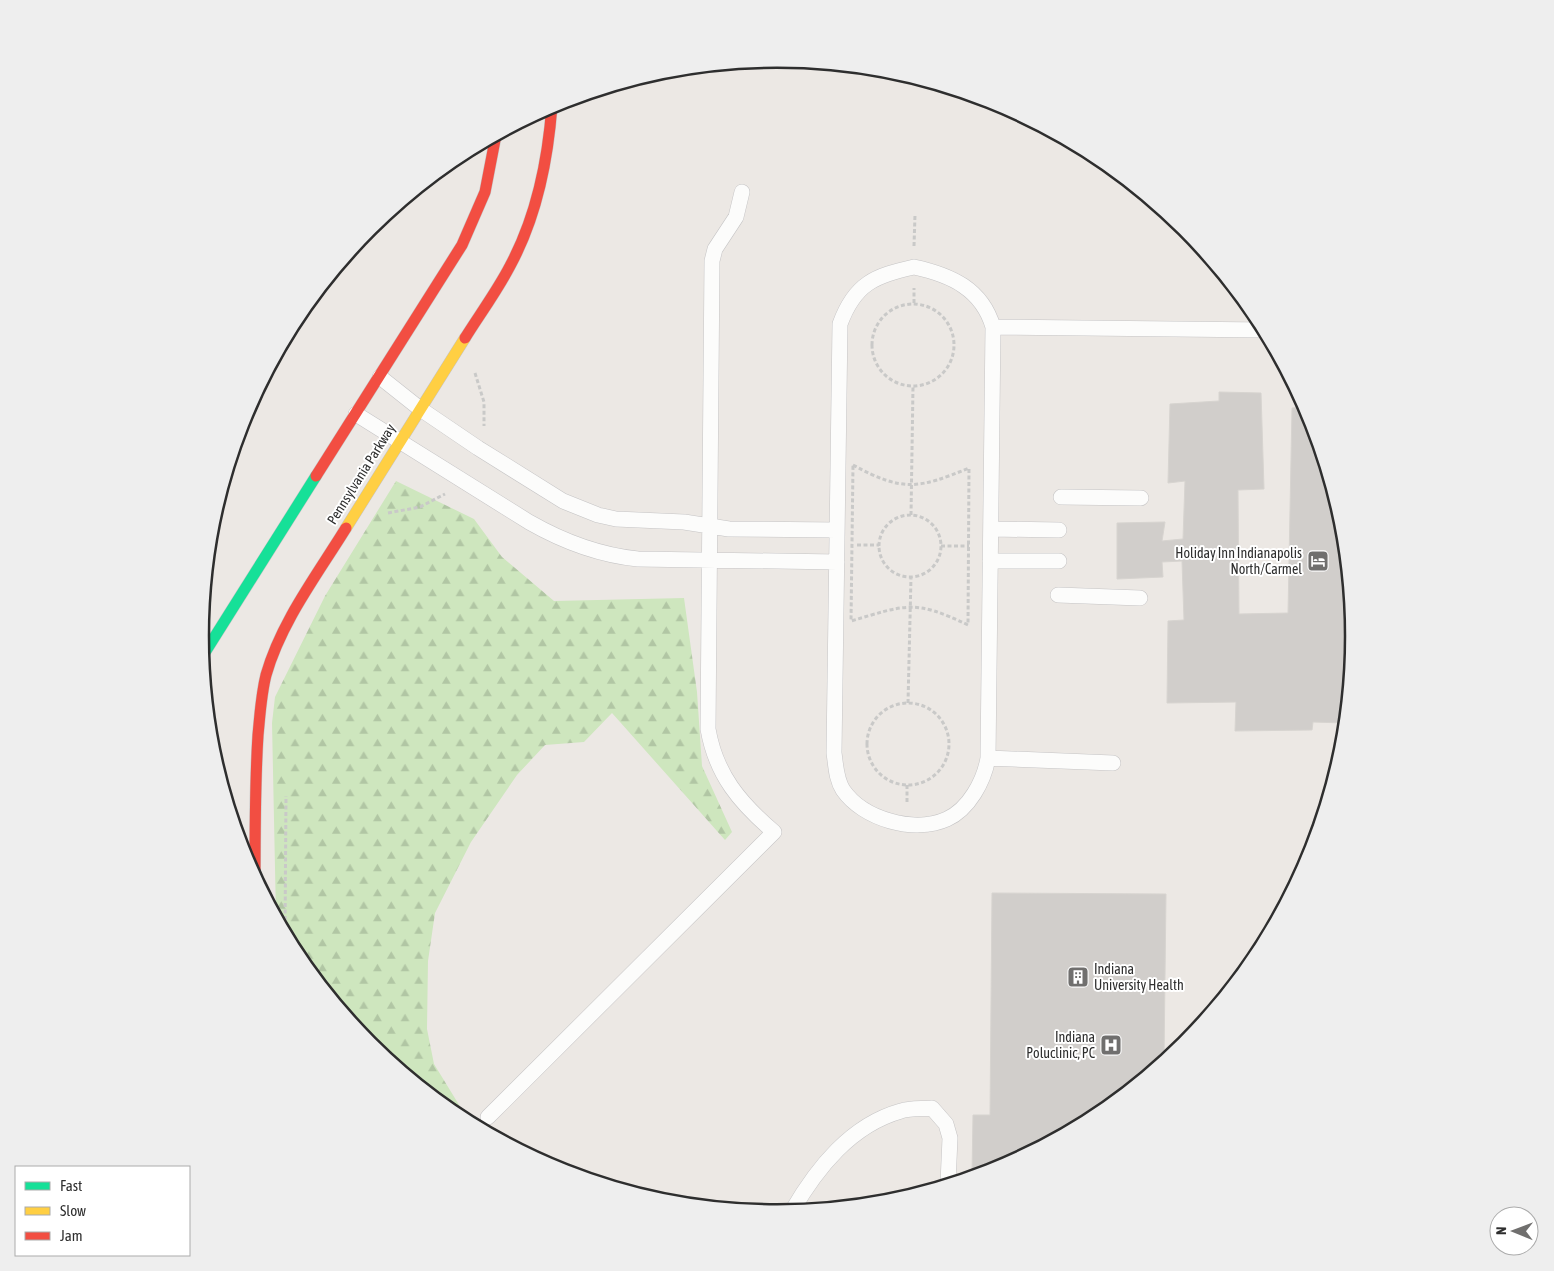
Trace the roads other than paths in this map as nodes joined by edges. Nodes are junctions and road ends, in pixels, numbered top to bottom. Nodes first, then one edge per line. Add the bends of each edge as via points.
1 (551, 115) edge
2 (495, 143) edge
3 (742, 192) dead end
4 (993, 327) junction
5 (1255, 330) edge
6 (380, 377) junction
7 (420, 408) junction
8 (356, 414) junction
9 (399, 442) junction
10 (1061, 497) dead end
11 (1141, 498) dead end
12 (709, 526) junction
13 (991, 529) junction
14 (837, 530) junction
15 (1059, 530) dead end
16 (708, 560) junction
17 (990, 560) junction
18 (1059, 561) dead end
19 (837, 562) junction
20 (1058, 595) dead end
21 (1140, 598) dead end
22 (209, 646) edge
23 (988, 758) junction
24 (1113, 763) dead end
25 (255, 860) edge
26 (488, 1117) dead end
27 (948, 1177) edge
28 (797, 1203) edge

1 - 7 main road, Pennsylvania Parkway via 543,179 520,244 497,288
2 - 6 main road via 489,182 473,223
3 - 12 lane via 736,217 715,248 712,261
4 - 5 lane
4 - 13 lane
4 - 14 lane via 988,310 964,286 944,275 914,267 883,274 856,294 840,324
6 - 7 lane
6 - 8 main road
7 - 9 main road, Pennsylvania Parkway
7 - 12 lane via 580,509 616,519
8 - 9 lane
8 - 22 main road
9 - 16 lane via 557,538 610,556
9 - 25 main road, Pennsylvania Parkway via 296,608 277,644 266,675 258,730
10 - 11 lane
12 - 14 lane
12 - 16 lane
13 - 15 lane
13 - 17 lane
14 - 19 lane
16 - 19 lane
16 - 26 lane via 708,729 712,749 728,784 755,816 774,832
17 - 18 lane
17 - 23 lane
19 - 23 lane via 834,753 836,773 843,789 870,815 897,823 934,823 947,819 970,800 982,780
20 - 21 lane
23 - 24 lane
27 - 28 lane via 950,1138 946,1124 932,1108 902,1110 860,1130 837,1149

